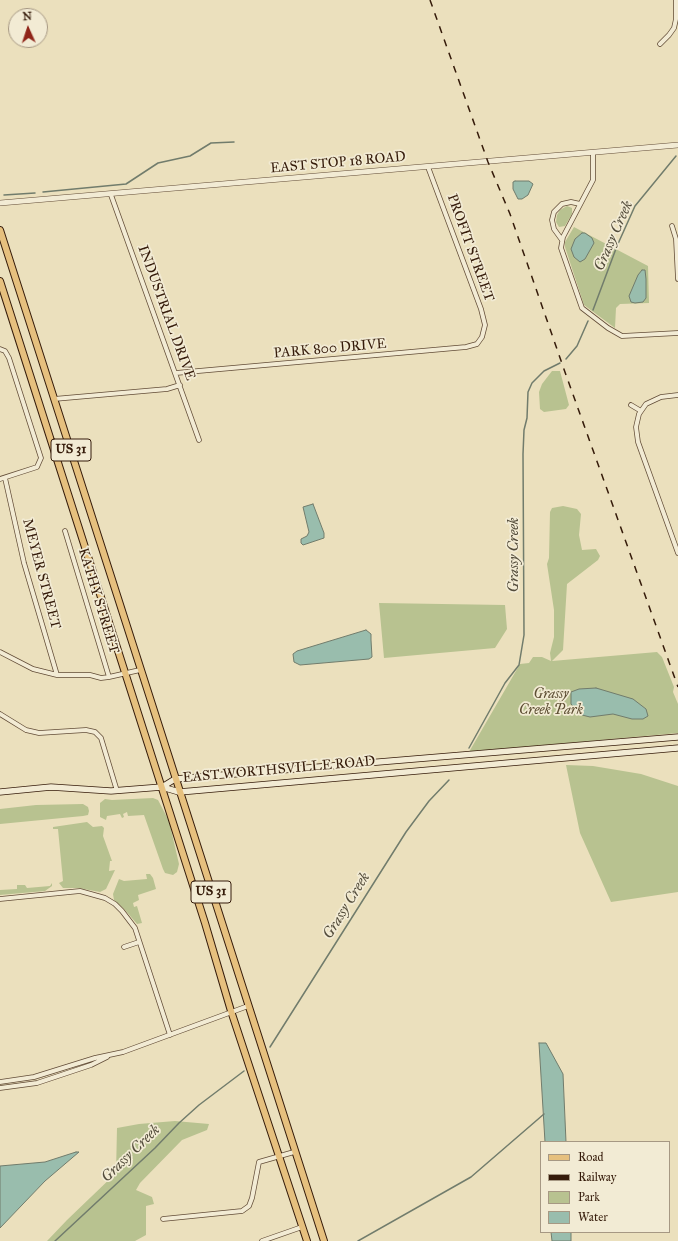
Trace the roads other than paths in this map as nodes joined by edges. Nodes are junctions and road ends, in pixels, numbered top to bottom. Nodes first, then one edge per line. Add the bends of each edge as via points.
1 (677, 3) edge
2 (660, 44) dead end
3 (678, 145) edge
4 (593, 153) junction
5 (428, 167) junction
6 (111, 195) junction
7 (0, 203) edge
8 (580, 204) junction
9 (672, 226) dead end
10 (0, 230) edge
11 (562, 240) junction
12 (678, 279) edge
13 (0, 281) edge
14 (678, 333) edge
15 (482, 337) joint
16 (0, 349) edge
17 (176, 373) junction
18 (180, 385) junction
19 (678, 395) edge
20 (54, 399) junction
21 (631, 405) dead end
22 (641, 411) junction
23 (199, 440) dead end
24 (5, 478) junction
25 (0, 479) edge
26 (65, 531) dead end
27 (678, 553) edge
28 (0, 652) edge
29 (140, 670) junction
30 (125, 674) junction
31 (58, 675) junction
32 (109, 677) junction
33 (0, 714) edge
34 (678, 737) edge
35 (678, 748) edge
36 (175, 779) junction
37 (162, 787) junction
38 (117, 791) junction
39 (0, 792) edge
40 (179, 792) junction
41 (0, 899) edge
42 (139, 942) junction
43 (124, 947) dead end
44 (248, 1006) junction
45 (231, 1011) junction
46 (170, 1035) junction
47 (110, 1056) junction
48 (0, 1082) edge
49 (0, 1088) edge
50 (294, 1152) junction
51 (278, 1155) junction
52 (163, 1219) dead end
53 (302, 1228) junction
54 (262, 1241) edge
55 (307, 1241) edge
56 (324, 1241) edge

1 - 2 street via 674,28
3 - 4 street, EAST STOP 18 ROAD
4 - 5 street, EAST STOP 18 ROAD
4 - 8 street via 594,176
5 - 6 street, EAST STOP 18 ROAD
5 - 15 street, PROFIT STREET via 481,309 485,325
6 - 7 street, EAST STOP 18 ROAD
6 - 17 street, INDUSTRIAL DRIVE
8 - 11 street
8 - 11 street via 562,204 554,212 554,229
9 - 12 street via 676,239
10 - 20 main road, US 31
11 - 14 street via 562,255 584,311 622,336
13 - 30 main road, US 31
15 - 17 street, PARK 800 DRIVE via 477,344 466,348
16 - 24 street via 5,350 10,358 41,458 37,467
17 - 18 street, INDUSTRIAL DRIVE
18 - 20 street via 167,389
18 - 23 street, INDUSTRIAL DRIVE
19 - 22 street via 653,400
20 - 29 main road, US 31
21 - 22 street
22 - 27 street via 636,427 638,442
24 - 25 street
24 - 31 street, MEYER STREET via 24,563
26 - 32 street, KATHY STREET
28 - 31 street via 33,669
29 - 30 street
29 - 36 main road, US 31
30 - 32 street
30 - 37 main road, US 31
31 - 32 street
33 - 38 street via 26,730 39,734 86,730 95,732 101,738
34 - 36 main road, EAST WORTHSVILLE ROAD
35 - 40 main road, EAST WORTHSVILLE ROAD
36 - 37 main road, EAST WORTHSVILLE ROAD
36 - 40 main road, US 31
37 - 38 main road
37 - 40 main road, EAST WORTHSVILLE ROAD
37 - 45 main road, US 31
38 - 39 main road via 51,788
40 - 44 main road, US 31
41 - 42 street via 70,891 92,893 105,898 122,911 135,928
42 - 43 street
42 - 46 street
44 - 45 street
44 - 50 main road, US 31
45 - 46 street
45 - 51 main road, US 31
46 - 47 street
47 - 48 street via 95,1058 34,1077
47 - 49 street via 52,1078
50 - 51 street
50 - 56 main road, US 31
51 - 52 street via 259,1162 252,1198 249,1206 242,1211
51 - 53 main road, US 31
53 - 54 street
53 - 55 main road, US 31

